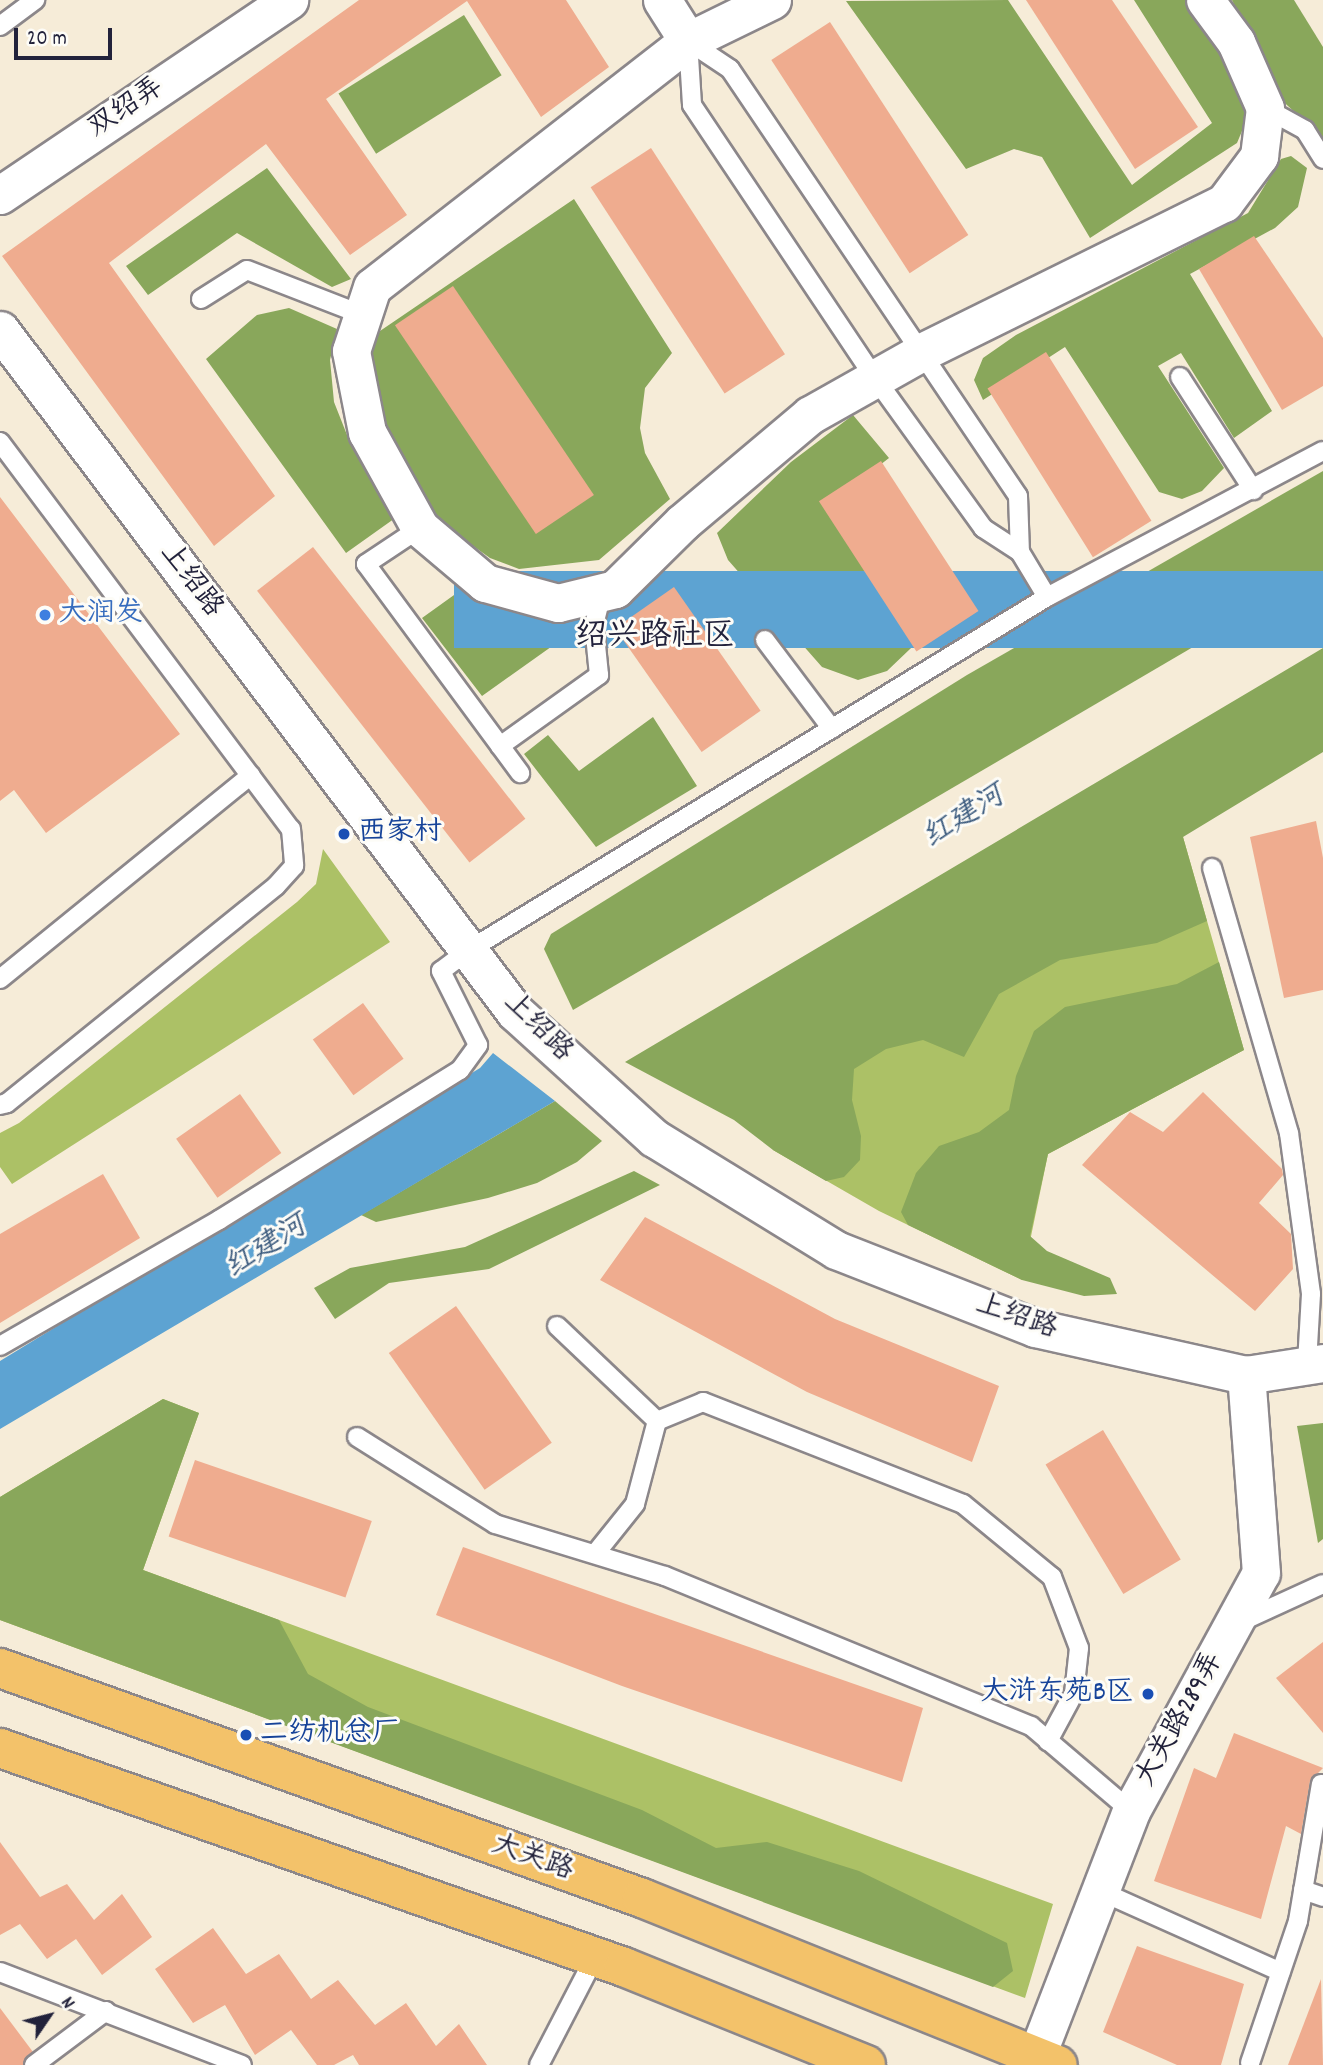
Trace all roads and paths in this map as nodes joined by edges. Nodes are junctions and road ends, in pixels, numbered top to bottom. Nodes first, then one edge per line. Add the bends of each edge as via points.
1 (35, 0) edge
2 (289, 0) edge
3 (662, 0) edge
4 (772, 0) edge
5 (1205, 0) edge
6 (0, 26) edge
7 (688, 41) junction
8 (1265, 108) junction
9 (1323, 159) edge
10 (0, 195) edge
11 (201, 299) dead end
12 (363, 316) junction
13 (0, 330) edge
14 (922, 352) junction
15 (1180, 377) dead end
16 (875, 378) junction
17 (0, 442) edge
18 (1323, 451) edge
19 (1253, 490) junction
20 (420, 528) junction
21 (1020, 552) junction
22 (602, 592) junction
23 (1047, 597) junction
24 (765, 640) dead end
25 (832, 729) junction
26 (500, 746) junction
27 (520, 773) dead end
28 (251, 775) junction
29 (1212, 868) dead end
30 (469, 950) junction
31 (0, 979) edge
32 (0, 1105) edge
33 (557, 1325) dead end
34 (0, 1346) edge
35 (1315, 1364) edge
36 (1246, 1374) junction
37 (657, 1421) junction
38 (357, 1437) dead end
39 (595, 1554) junction
40 (1323, 1584) edge
41 (1233, 1625) junction
42 (0, 1668) edge
43 (1048, 1741) junction
44 (0, 1748) edge
45 (1321, 1784) dead end
46 (1131, 1811) junction
47 (1303, 1890) junction
48 (1100, 1891) junction
49 (1323, 1897) edge
50 (595, 1956) junction
51 (0, 1972) edge
52 (1281, 1972) junction
53 (106, 2011) junction
54 (1042, 2062) edge
55 (1250, 2063) dead end
56 (34, 2065) edge
57 (242, 2065) edge
58 (538, 2065) edge
59 (866, 2065) edge

1 - 6 lane
2 - 10 street, 双绍弄
3 - 7 street
4 - 7 street
5 - 8 street via 1236,42
7 - 12 street via 372,288
7 - 14 lane via 730,68
7 - 16 lane via 692,105
8 - 9 lane via 1305,130
8 - 14 street via 1259,156 1224,204
11 - 12 lane via 247,270
12 - 20 street via 351,351 368,432
13 - 30 street, 上绍路
14 - 16 street
14 - 21 lane via 1018,496
15 - 19 lane
16 - 21 lane via 983,528
16 - 22 street via 810,415 682,522 615,589
17 - 28 lane
18 - 19 lane
19 - 23 lane
20 - 22 street via 485,583 558,603
20 - 26 lane via 366,564
21 - 23 lane
22 - 26 lane via 594,625 598,675
23 - 25 lane
24 - 25 lane
25 - 30 lane
26 - 27 lane
28 - 31 lane
28 - 32 lane via 291,829 294,866
29 - 35 lane via 1289,1133 1311,1294
30 - 34 lane via 441,971 478,1045 460,1070 219,1220
30 - 36 street, 上绍路 via 515,1012 654,1138 836,1250 1035,1328
33 - 37 lane
35 - 36 street, 上绍路
36 - 41 street, 大关路289弄 via 1261,1573
37 - 39 lane via 635,1504
37 - 43 lane via 703,1402 963,1504 1052,1577 1079,1648 1074,1693
38 - 39 lane via 495,1524
39 - 43 lane via 665,1576 1031,1726
40 - 41 lane
41 - 46 street, 大关路289弄
42 - 54 main road, 大关路 via 642,1898
43 - 46 lane
44 - 50 main road
45 - 47 lane
46 - 48 street, 大关路289弄
47 - 49 lane
47 - 52 lane
48 - 52 lane
48 - 54 street, 大关路289弄
50 - 58 lane
50 - 59 main road
51 - 53 lane
52 - 55 lane
53 - 56 lane
53 - 57 lane

